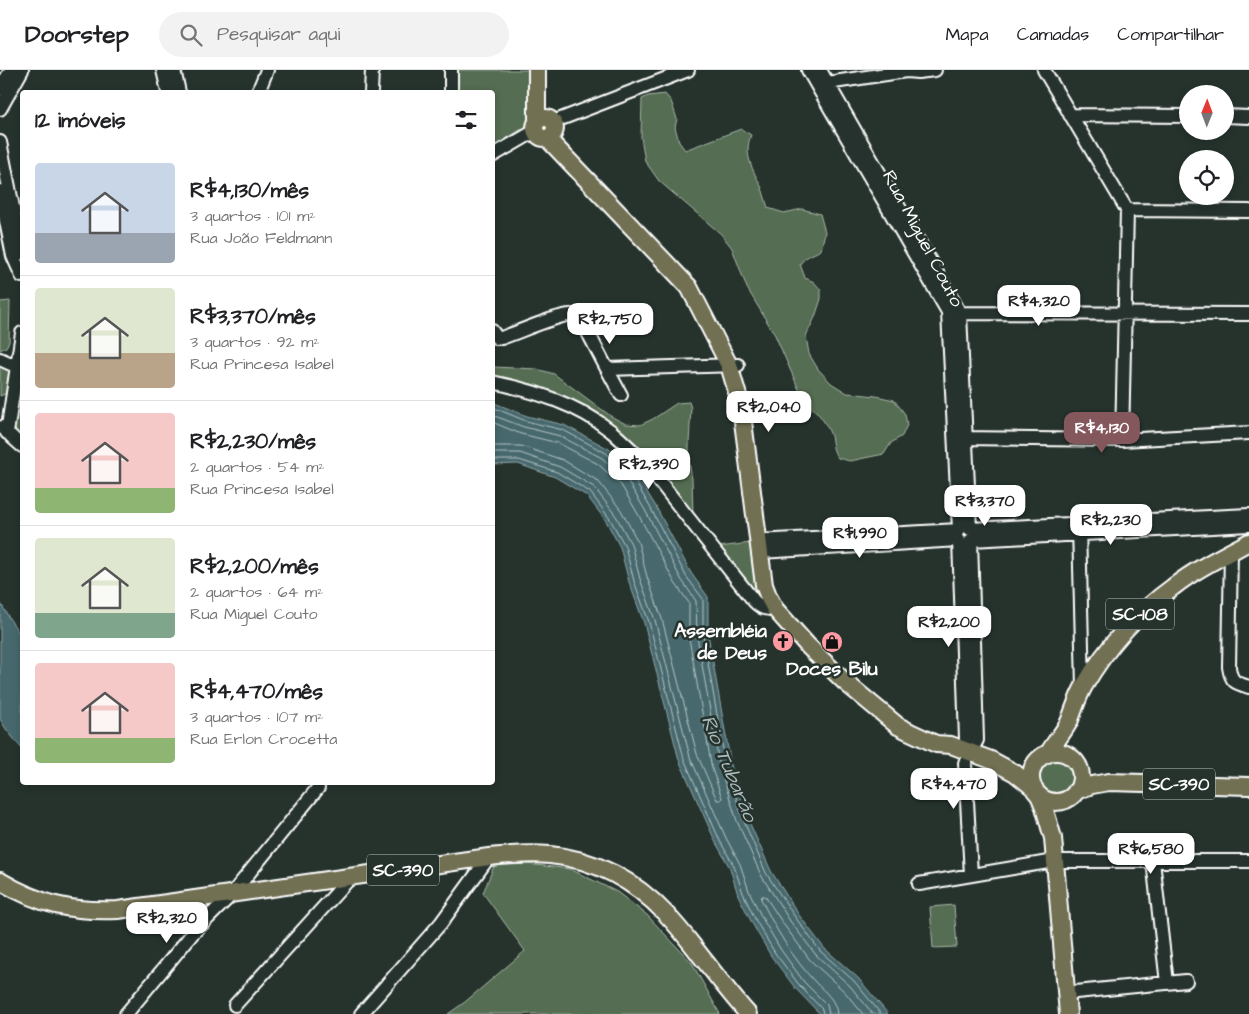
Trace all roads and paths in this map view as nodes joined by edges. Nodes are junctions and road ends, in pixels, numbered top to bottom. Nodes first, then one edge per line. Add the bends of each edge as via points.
1 (11, 70) edge
2 (22, 70) edge
3 (163, 70) edge
4 (174, 70) edge
5 (267, 70) edge
6 (372, 70) edge
7 (451, 70) edge
8 (537, 70) edge
9 (545, 70) edge
10 (688, 70) edge
11 (808, 70) edge
12 (820, 70) edge
13 (936, 70) edge
14 (1044, 70) edge
15 (907, 71) edge
16 (822, 84) junction
17 (168, 90) edge
18 (179, 90) edge
19 (259, 90) edge
20 (371, 90) edge
21 (451, 90) edge
22 (2, 98) edge
23 (1070, 114) junction
24 (1179, 116) edge
25 (1234, 116) edge
26 (1249, 117) edge
27 (545, 127) junction
28 (0, 142) edge
29 (495, 154) edge
30 (3, 171) edge
31 (0, 191) edge
32 (1126, 210) junction
33 (1249, 211) edge
34 (13, 231) junction
35 (20, 249) edge
36 (20, 272) edge
37 (954, 312) junction
38 (1125, 313) junction
39 (1249, 314) edge
40 (495, 335) edge
41 (0, 359) edge
42 (733, 365) junction
43 (20, 368) edge
44 (607, 369) junction
45 (495, 383) edge
46 (13, 393) junction
47 (621, 395) dead end
48 (0, 401) edge
49 (4, 428) edge
50 (1249, 433) edge
51 (960, 438) junction
52 (1122, 440) junction
53 (20, 444) edge
54 (1249, 515) edge
55 (1249, 526) edge
56 (1079, 529) junction
57 (965, 535) junction
58 (1249, 542) edge
59 (764, 546) junction
60 (1232, 552) junction
61 (779, 606) junction
62 (1083, 687) junction
63 (1249, 687) edge
64 (1068, 722) junction
65 (970, 752) junction
66 (1043, 757) junction
67 (991, 760) junction
68 (1076, 762) junction
69 (1109, 782) junction
70 (1249, 786) edge
71 (318, 788) dead end
72 (1037, 792) junction
73 (1073, 794) junction
74 (1053, 838) junction
75 (489, 857) junction
76 (1054, 861) junction
77 (1153, 861) junction
78 (1249, 861) edge
79 (971, 875) junction
80 (350, 878) junction
81 (0, 881) edge
82 (919, 884) dead end
83 (231, 895) junction
84 (1186, 981) dead end
85 (1167, 983) junction
86 (1066, 993) junction
87 (235, 1004) dead end
88 (126, 1014) edge
89 (361, 1014) edge
90 (748, 1014) edge
91 (1068, 1014) edge

1 - 22 street
2 - 22 street
3 - 17 street
4 - 18 street
5 - 19 street
6 - 20 street
7 - 21 street
8 - 27 main road
9 - 27 main road
10 - 27 street
11 - 16 street, Rua Miguel Couto
12 - 16 street, Rua Miguel Couto
13 - 15 street
14 - 23 street
15 - 16 street
16 - 37 street, Rua Miguel Couto
23 - 24 street
23 - 32 street
25 - 26 street
27 - 29 street
27 - 42 main road via 689,287
28 - 30 street
30 - 34 street
31 - 34 street
32 - 33 street
32 - 38 street
34 - 35 street
34 - 36 street via 13,256
37 - 38 street
37 - 51 street, Rua Miguel Couto
38 - 39 street
38 - 52 street
40 - 44 street via 501,338 572,315 582,321
41 - 43 street
42 - 44 street
42 - 59 main road
43 - 46 street
44 - 47 street
45 - 61 street via 575,408 610,430 645,464 754,601 766,609
46 - 48 street
46 - 49 street
49 - 53 street
50 - 52 street
51 - 52 street
51 - 57 street, Rua Miguel Couto
54 - 56 street
55 - 56 street
56 - 57 street
56 - 62 street
57 - 59 street
57 - 65 street, Rua Miguel Couto via 977,740
58 - 60 main road, SC-108
59 - 61 main road via 764,585 769,598
60 - 62 main road, SC-108 via 1182,581 1139,615
60 - 63 street via 1230,675 1234,681
61 - 65 main road via 798,636 887,711 898,726 936,744
62 - 64 main road, SC-108
64 - 66 main road, SC-108
64 - 68 main road, SC-108 via 1068,743
65 - 67 main road
65 - 79 street, Rua Miguel Couto via 965,763
66 - 67 main road via 1019,762
66 - 68 main road via 1061,753
66 - 72 main road via 1031,774
67 - 72 main road
68 - 69 main road, SC-390 via 1089,774
68 - 73 main road via 1081,778
69 - 70 main road, SC-390
69 - 73 main road, SC-390 via 1092,785
71 - 83 street
72 - 73 main road via 1054,802
72 - 74 main road
73 - 74 main road
74 - 76 main road
75 - 80 main road, SC-390
75 - 89 street via 441,923
75 - 90 main road, SC-390 via 534,854 567,857 616,874 666,913
76 - 77 street
76 - 79 street
76 - 86 main road
77 - 78 street
77 - 85 street
79 - 82 street
80 - 83 main road, SC-390
80 - 87 street
81 - 83 main road, SC-390 via 31,898 82,910 118,910
83 - 88 street via 194,933
84 - 85 street
85 - 86 street
86 - 91 main road

